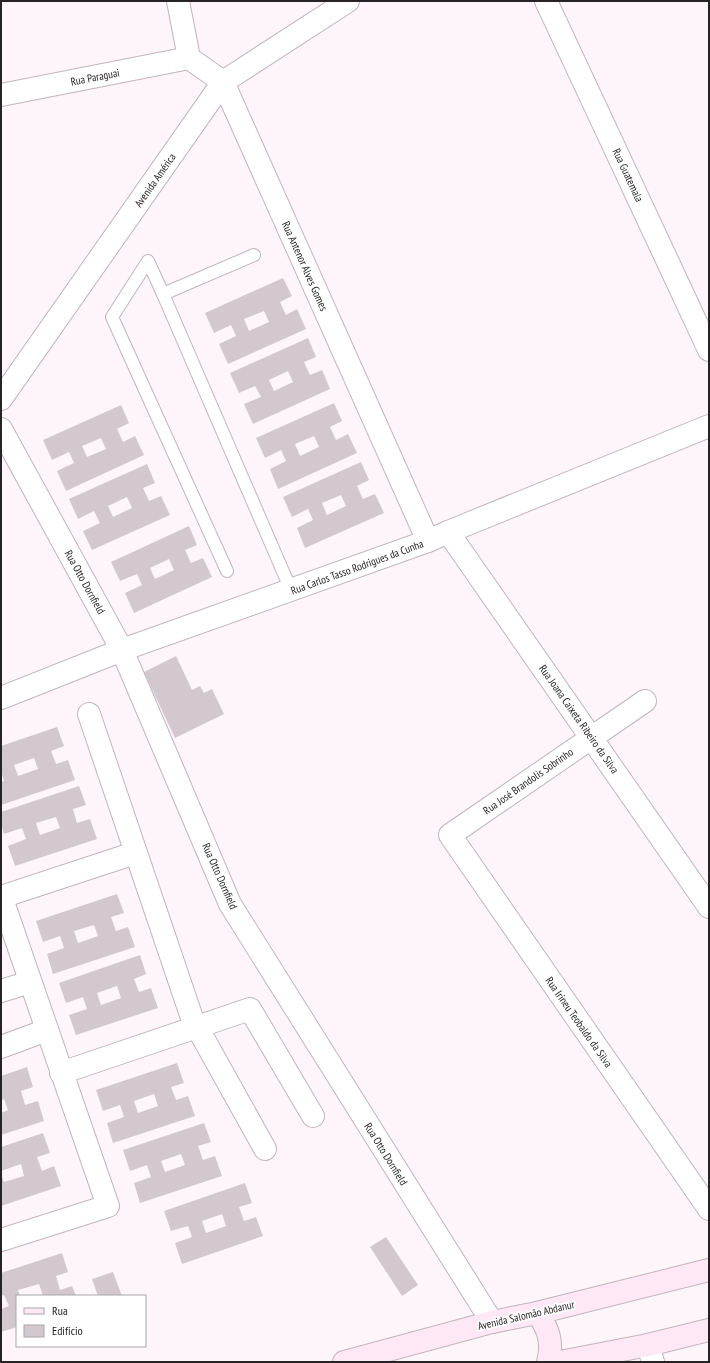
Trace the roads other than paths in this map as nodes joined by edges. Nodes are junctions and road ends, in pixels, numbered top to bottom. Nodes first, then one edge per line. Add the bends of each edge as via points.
1 (178, 1) edge
2 (348, 1) edge
3 (546, 1) edge
4 (189, 58) junction
5 (223, 82) junction
6 (1, 95) edge
7 (254, 256) dead end
8 (163, 294) junction
9 (709, 350) edge
10 (1, 399) edge
11 (709, 426) edge
12 (1, 429) edge
13 (448, 532) junction
14 (428, 541) junction
15 (227, 571) dead end
16 (292, 590) junction
17 (122, 650) junction
18 (1, 698) edge
19 (646, 701) dead end
20 (89, 714) dead end
21 (591, 738) junction
22 (450, 835) joint
23 (135, 853) junction
24 (1, 897) edge
25 (709, 907) edge
26 (30, 982) junction
27 (1, 991) edge
28 (197, 1027) junction
29 (46, 1030) junction
30 (1, 1047) edge
31 (61, 1073) junction
32 (313, 1116) dead end
33 (266, 1149) dead end
34 (709, 1209) edge
35 (1, 1240) edge
36 (709, 1270) edge
37 (537, 1313) junction
38 (492, 1322) junction
39 (709, 1330) edge
40 (403, 1354) edge
41 (651, 1354) edge
42 (344, 1362) edge
43 (548, 1362) edge
44 (560, 1362) edge

1 - 4 street
2 - 5 street, Avenida América
3 - 9 street, Rua Guatemala
4 - 5 street
4 - 6 street, Rua Paraguai
5 - 10 street, Avenida América
5 - 14 street, Rua Antenor Alves Gomes
7 - 8 lane
8 - 15 lane via 148,261 112,317
8 - 16 lane
11 - 13 street, Rua Carlos Tasso Rodrigues da Cunha
12 - 17 street, Rua Otto Dornfield
13 - 14 street, Rua Carlos Tasso Rodrigues da Cunha
13 - 21 street, Rua Joana Caixeta Ribeiro da Silva
14 - 16 street, Rua Carlos Tasso Rodrigues da Cunha
16 - 17 street, Rua Carlos Tasso Rodrigues da Cunha
17 - 18 street, Rua Carlos Tasso Rodrigues da Cunha
17 - 38 street, Rua Otto Dornfield via 230,904
19 - 21 street, Rua José Brandolis Sobrinho
20 - 23 street
21 - 22 street, Rua José Brandolis Sobrinho
21 - 25 street, Rua Joana Caixeta Ribeiro da Silva
22 - 34 street, Rua Irineu Teobaldo da Silva
23 - 24 street
23 - 28 street
24 - 26 street
26 - 27 street
26 - 29 street
28 - 31 street
28 - 32 street via 250,1009
28 - 33 street
29 - 30 street
29 - 31 street
31 - 35 street via 108,1206
36 - 37 street, Avenida Salomão Abdanur
37 - 38 street, Avenida Salomão Abdanur
37 - 43 street via 544,1322 550,1342
38 - 40 street, Avenida Salomão Abdanur
39 - 41 street
40 - 42 street, Avenida Salomão Abdanur
41 - 44 street

